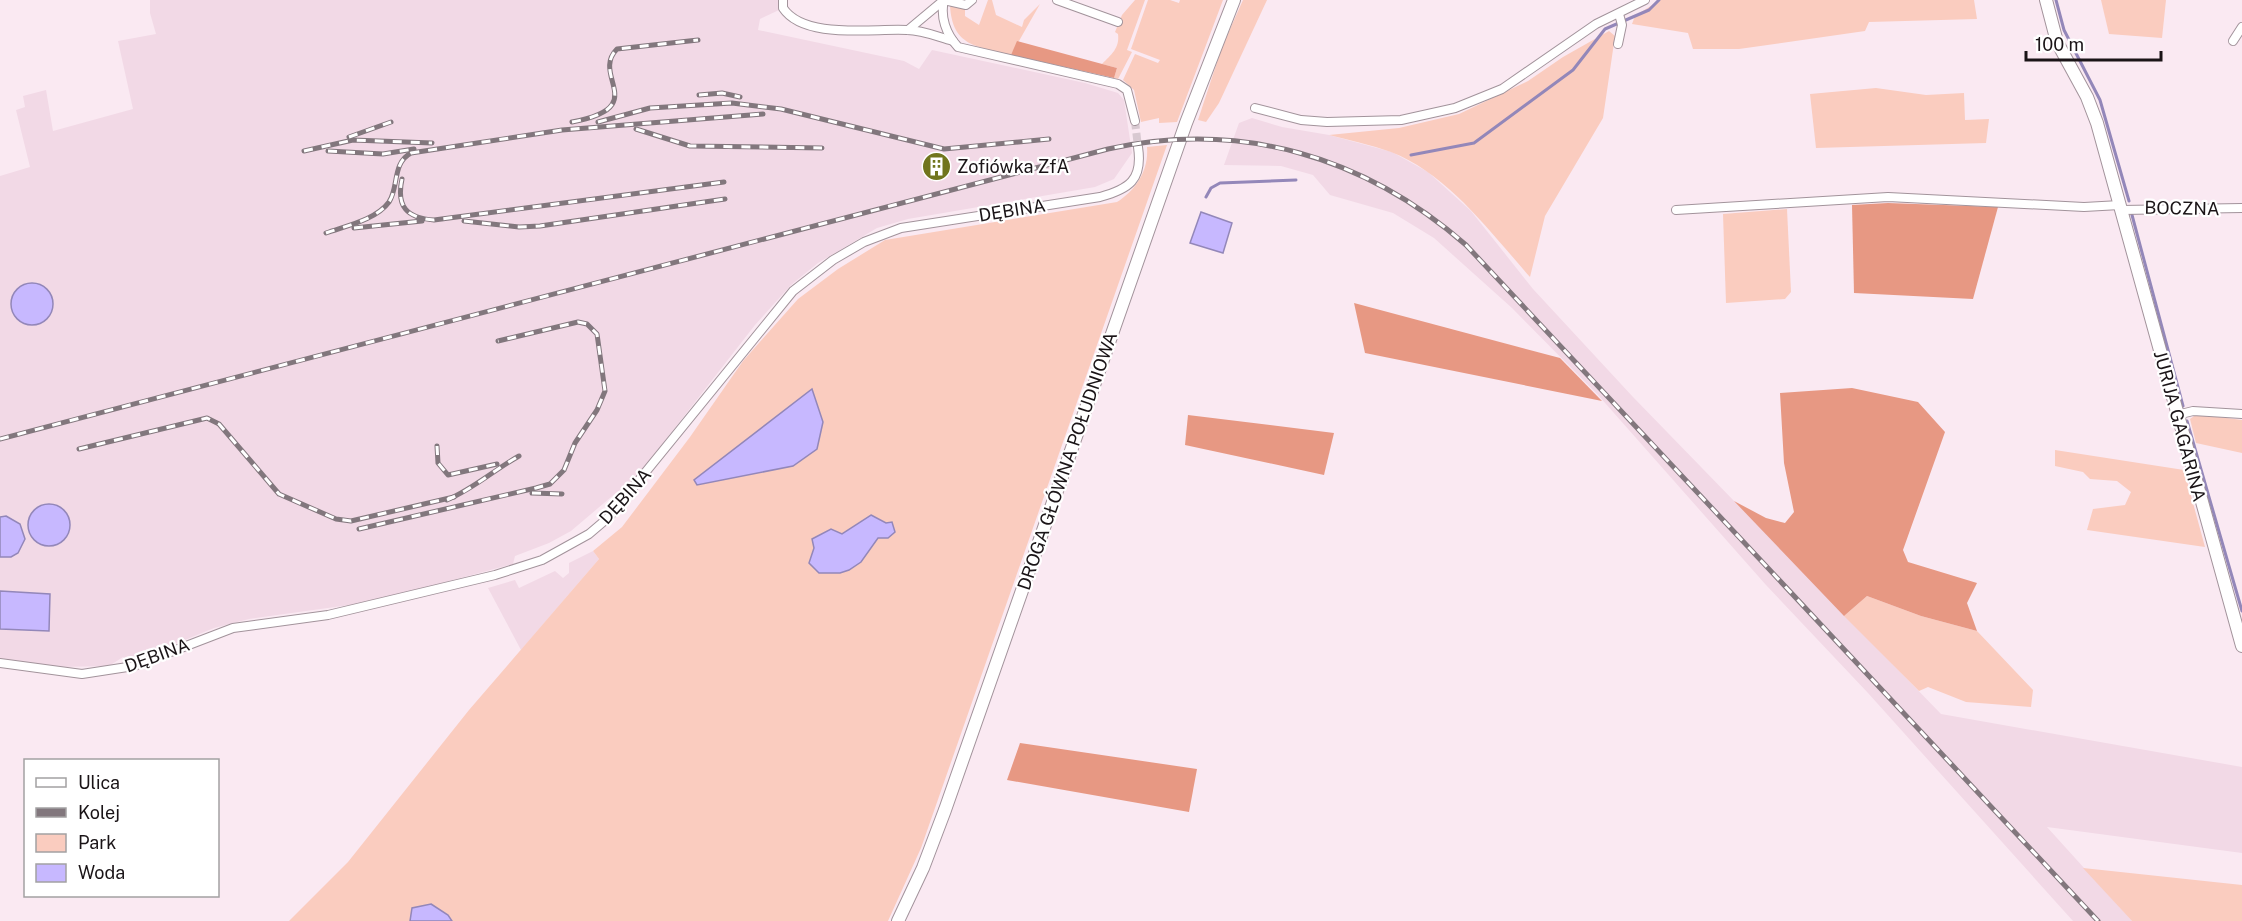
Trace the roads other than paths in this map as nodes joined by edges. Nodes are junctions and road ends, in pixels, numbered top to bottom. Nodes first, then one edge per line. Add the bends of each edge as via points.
1 (783, 0) edge
2 (944, 0) edge
3 (972, 0) edge
4 (1057, 0) edge
5 (1234, 0) edge
6 (1645, 0) edge
7 (2046, 0) edge
8 (1620, 19) junction
9 (1118, 22) dead end
10 (2242, 27) edge
11 (908, 30) junction
12 (953, 41) junction
13 (2233, 41) dead end
14 (1618, 44) dead end
15 (1255, 108) dead end
16 (1135, 122) tunnel mouth
17 (1138, 147) tunnel mouth
18 (2121, 207) junction
19 (2242, 208) edge
20 (1676, 210) dead end
21 (2242, 414) edge
22 (2177, 415) junction
23 (2242, 646) edge
24 (0, 663) edge
25 (898, 921) edge

1 - 11 street via 783,8 796,21 837,30
2 - 3 street via 966,5
2 - 11 street
2 - 12 street via 942,12
4 - 9 street
5 - 25 main road, DROGA GŁÓWNA POŁUDNIOWA via 1186,123 945,810
6 - 8 street
7 - 18 main road, JURIJA GAGARINA via 2057,42 2093,110
8 - 14 street
8 - 15 street via 1596,24 1502,89 1455,108 1401,120 1327,122
10 - 13 street
11 - 12 street
12 - 16 street via 968,51 1118,84 1127,90
17 - 24 street, DĘBINA via 1139,169 1130,185 1122,190 1100,197 901,228 864,242 833,260 793,291 609,517 589,534 542,560 392,602 233,628 108,672 61,673
18 - 19 street, BOCZNA
18 - 20 street via 1888,197
18 - 22 main road, JURIJA GAGARINA
21 - 22 street via 2193,411
22 - 23 main road, JURIJA GAGARINA

